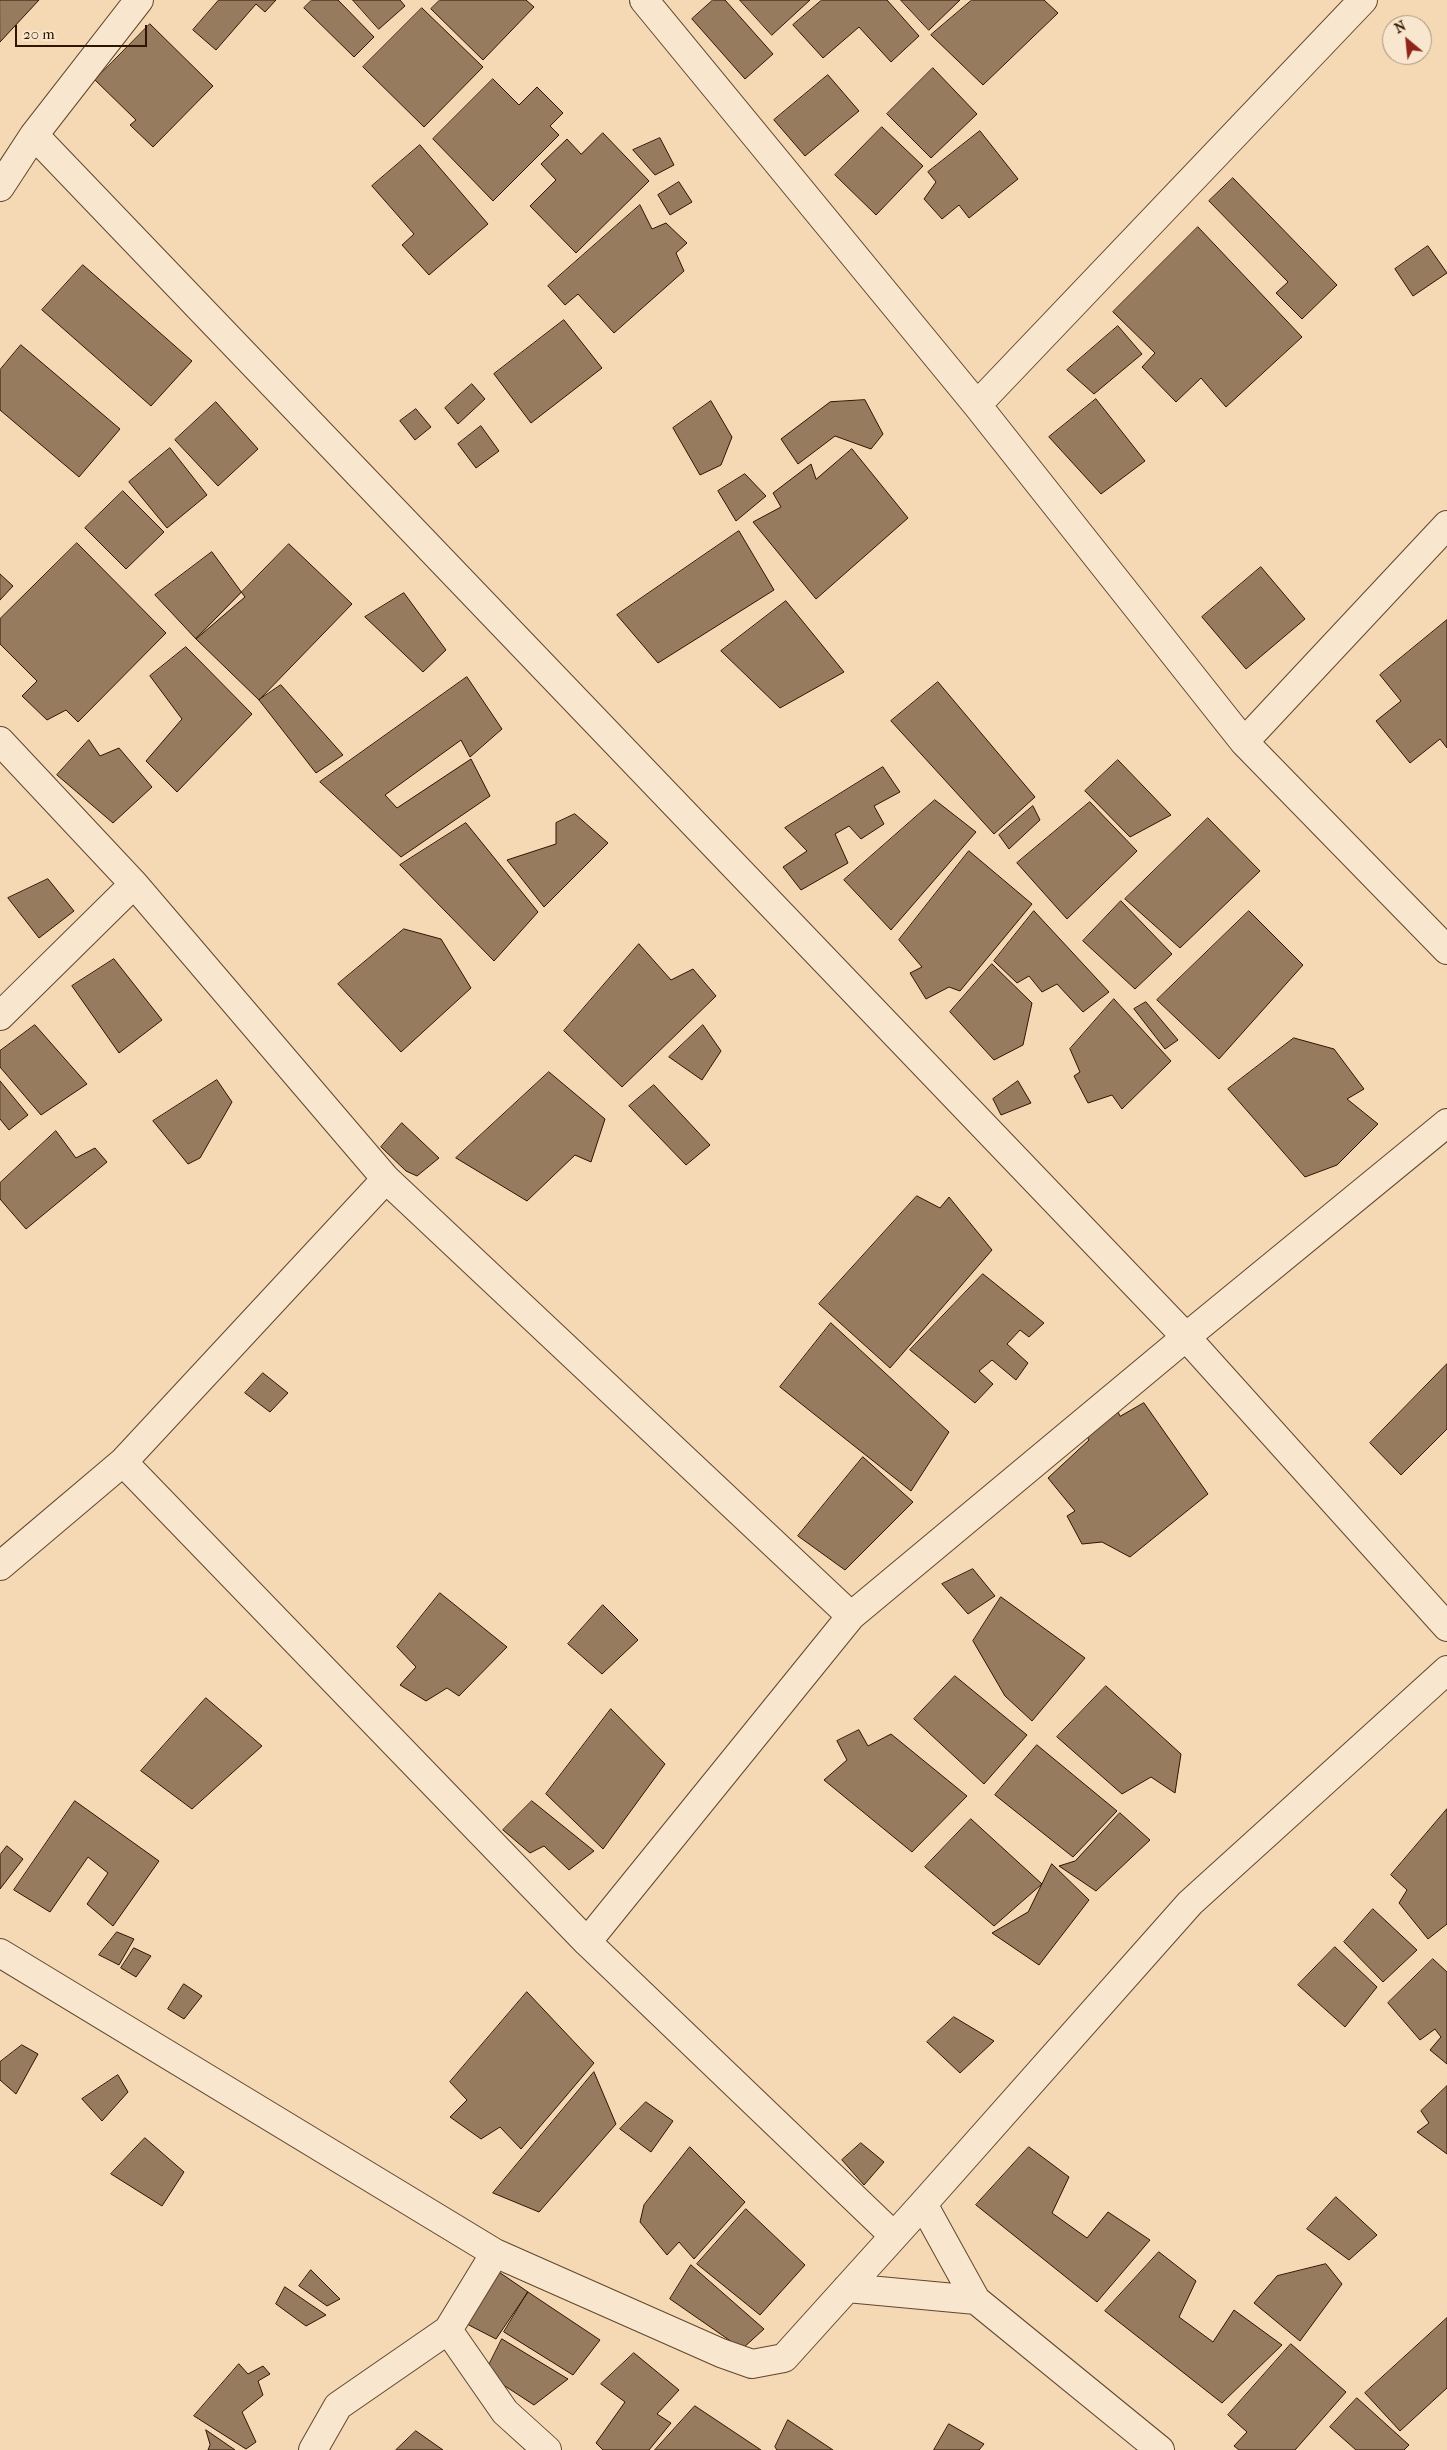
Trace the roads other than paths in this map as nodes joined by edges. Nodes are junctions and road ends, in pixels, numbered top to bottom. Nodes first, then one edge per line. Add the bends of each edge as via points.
1 (139, 0) edge
2 (1363, 0) edge
3 (646, 1) edge
4 (34, 136) junction
5 (0, 186) edge
6 (977, 405) junction
7 (1447, 525) edge
8 (0, 741) edge
9 (1244, 742) junction
10 (134, 884) junction
11 (1447, 950) edge
12 (0, 1016) edge
13 (1447, 1123) edge
14 (386, 1179) junction
15 (1186, 1337) junction
16 (123, 1462) junction
17 (0, 1566) edge
18 (851, 1616) junction
19 (1447, 1628) edge
20 (1447, 1670) edge
21 (587, 1942) junction
22 (0, 1953) edge
23 (923, 2204) junction
24 (894, 2236) junction
25 (495, 2253) junction
26 (847, 2288) junction
27 (976, 2300) junction
28 (448, 2330) junction
29 (313, 2450) edge
30 (546, 2450) edge
31 (1160, 2450) edge

1 - 4 street
2 - 6 street
3 - 6 street
4 - 5 street
4 - 15 street
6 - 9 street
7 - 9 street
8 - 10 street
9 - 11 street
10 - 12 street
10 - 14 street
13 - 15 street
14 - 16 street
14 - 18 street
15 - 18 street
15 - 19 street
16 - 17 street
16 - 21 street
18 - 21 street
20 - 23 street via 1190,1904
21 - 24 street
22 - 25 street
23 - 24 street
23 - 27 street
24 - 26 street
25 - 26 street via 752,2364 784,2358
25 - 28 street
26 - 27 street
27 - 31 street
28 - 29 street via 338,2406
28 - 30 street via 505,2412

